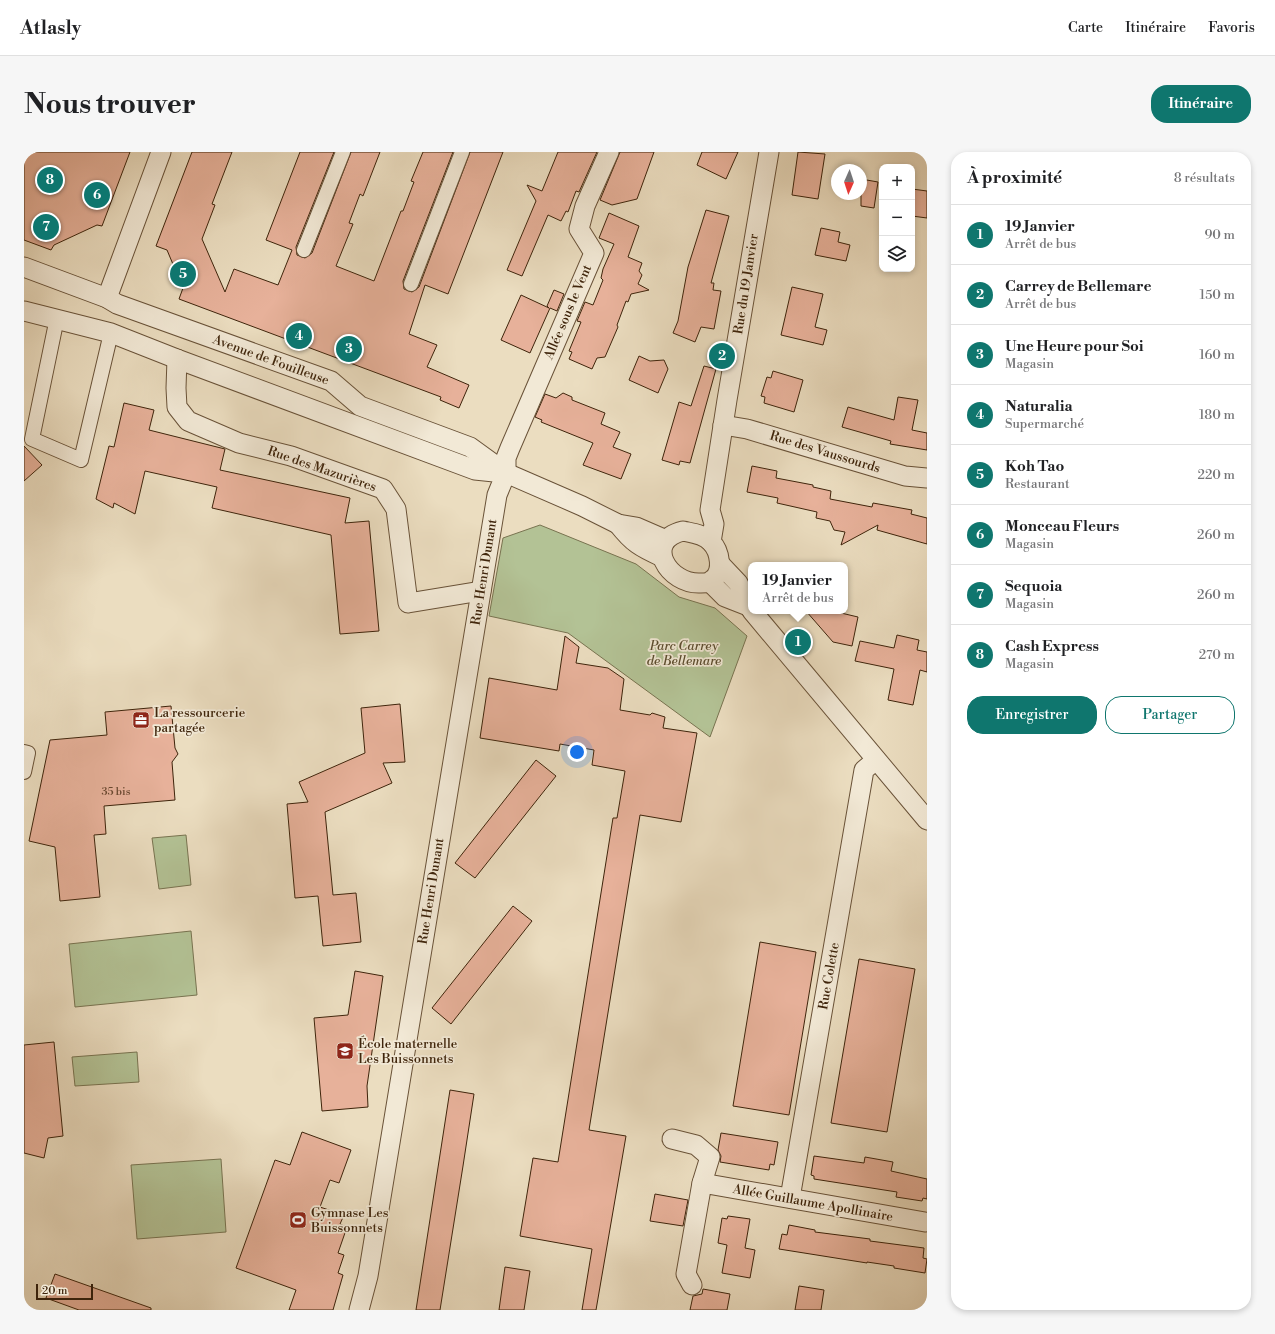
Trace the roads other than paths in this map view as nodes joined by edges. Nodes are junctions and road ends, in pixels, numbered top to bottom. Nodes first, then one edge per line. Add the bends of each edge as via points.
1 (161, 152) edge
2 (343, 152) edge
3 (462, 152) edge
4 (609, 152) edge
5 (769, 152) edge
6 (304, 250) dead end
7 (24, 267) edge
8 (411, 284) dead end
9 (107, 298) junction
10 (24, 311) edge
11 (57, 318) junction
12 (111, 333) junction
13 (177, 359) junction
14 (723, 425) junction
15 (506, 474) junction
16 (927, 478) edge
17 (710, 510) junction
18 (694, 533) junction
19 (711, 542) junction
20 (664, 548) junction
21 (720, 564) junction
22 (710, 582) junction
23 (481, 591) junction
24 (748, 603) edge
25 (748, 608) edge
26 (755, 614) edge
27 (24, 752) edge
28 (876, 760) junction
29 (24, 772) edge
30 (927, 820) edge
31 (672, 1139) dead end
32 (702, 1183) junction
33 (790, 1198) junction
34 (925, 1222) dead end
35 (692, 1285) dead end
36 (359, 1310) edge

1 - 9 street
2 - 6 street
3 - 8 street
4 - 15 street, Allée sous le Vent via 585,206 579,229 594,252 506,458
5 - 14 street, Rue du 19 Janvier
7 - 9 street, Avenue de Fouilleuse
9 - 15 street, Avenue de Fouilleuse via 117,304 331,381 360,406 470,447
10 - 11 street, Avenue de Fouilleuse
11 - 12 street, Avenue de Fouilleuse
11 - 12 street via 32,439 81,460
12 - 13 street, Avenue de Fouilleuse
13 - 15 street, Avenue de Fouilleuse via 475,470
13 - 23 street, Rue des Mazurières via 177,407 188,421 239,443 291,456 383,489 396,509 408,603
14 - 16 street, Rue des Vaussourds via 747,429 906,476
14 - 17 street, Rue du 19 Janvier
15 - 20 street, Avenue de Fouilleuse via 618,524 641,548
15 - 23 street, Rue Henri Dunant via 497,495
17 - 18 street via 699,520
17 - 19 street, Rue du 19 Janvier via 714,524
18 - 19 street
18 - 20 street via 678,532
19 - 21 street
20 - 22 street via 665,565 679,579 692,584
21 - 22 street via 715,579
21 - 24 street via 738,583
22 - 25 street via 725,597
23 - 36 street, Rue Henri Dunant via 368,1276
26 - 28 street
27 - 29 street via 28,753
28 - 30 street
28 - 33 street, Rue Colette via 864,770
31 - 32 street via 696,1145 710,1157
32 - 33 street, Allée Guillaume Apollinaire
32 - 35 street via 686,1274
33 - 34 street, Allée Guillaume Apollinaire

